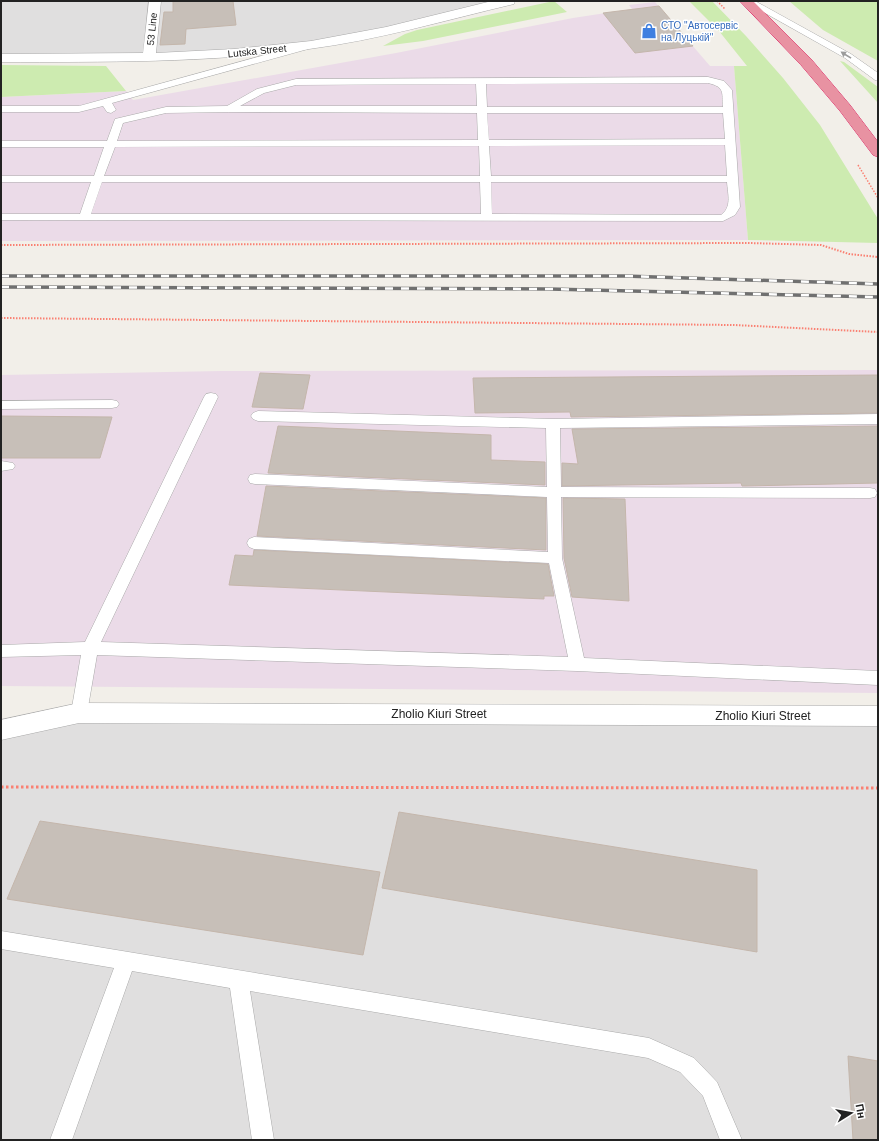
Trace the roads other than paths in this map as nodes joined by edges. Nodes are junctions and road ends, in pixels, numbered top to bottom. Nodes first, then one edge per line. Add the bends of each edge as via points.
1 (155, 1) edge
2 (509, 1) edge
3 (747, 1) edge
4 (312, 45) junction
5 (1, 58) edge
6 (149, 58) junction
7 (878, 78) edge
8 (481, 81) junction
9 (106, 102) junction
10 (1, 109) edge
11 (229, 109) junction
12 (482, 109) junction
13 (728, 110) junction
14 (119, 121) junction
15 (730, 142) junction
16 (483, 143) junction
17 (1, 144) edge
18 (110, 144) junction
19 (878, 152) edge
20 (1, 179) edge
21 (98, 179) junction
22 (486, 179) junction
23 (733, 179) junction
24 (1, 217) edge
25 (84, 217) junction
26 (487, 217) junction
27 (211, 397) dead end
28 (112, 404) dead end
29 (1, 405) edge
30 (258, 416) dead end
31 (878, 419) edge
32 (553, 424) junction
33 (255, 479) dead end
34 (554, 492) junction
35 (870, 493) dead end
36 (254, 543) dead end
37 (555, 558) junction
38 (90, 648) junction
39 (1, 651) edge
40 (577, 664) junction
41 (878, 678) edge
42 (79, 713) junction
43 (878, 716) edge
44 (2, 731) edge
45 (1, 940) edge
46 (126, 961) junction
47 (238, 979) junction
48 (60, 1140) edge
49 (263, 1140) edge
50 (731, 1140) edge

1 - 6 street, 53 Line
2 - 4 street, Lutska Street
7 -> 3 lane via 848,56
3 - 19 highway via 806,62
4 - 6 street, Lutska Street via 226,54
4 - 9 lane
5 - 6 street, Lutska Street
8 - 11 lane via 296,82 270,87 250,95
8 - 12 lane
8 - 13 lane via 708,80 721,83 727,90
9 - 10 lane via 79,108
9 - 14 lane
11 - 12 lane
11 - 14 lane via 166,110
12 - 13 lane
12 - 16 lane
13 - 15 lane
14 - 18 lane
15 - 16 lane
15 - 23 lane
16 - 18 lane
16 - 22 lane
17 - 18 lane
18 - 21 lane
20 - 21 lane
21 - 22 lane
21 - 25 lane
22 - 23 lane
22 - 26 lane
23 - 26 lane via 734,207 731,213 723,218
24 - 25 lane
25 - 26 lane
27 - 38 lane
28 - 29 lane
30 - 32 lane
31 - 32 lane
32 - 34 lane
33 - 34 lane
34 - 35 lane
34 - 37 lane
36 - 37 lane
37 - 40 lane
38 - 39 lane
38 - 40 lane
38 - 42 lane
40 - 41 lane
42 - 43 street, Zholio Kiuri Street
42 - 44 street, Zholio Kiuri Street
45 - 46 lane
46 - 47 lane
46 - 48 lane
47 - 49 lane
47 - 50 lane via 649,1048 687,1065 710,1089

